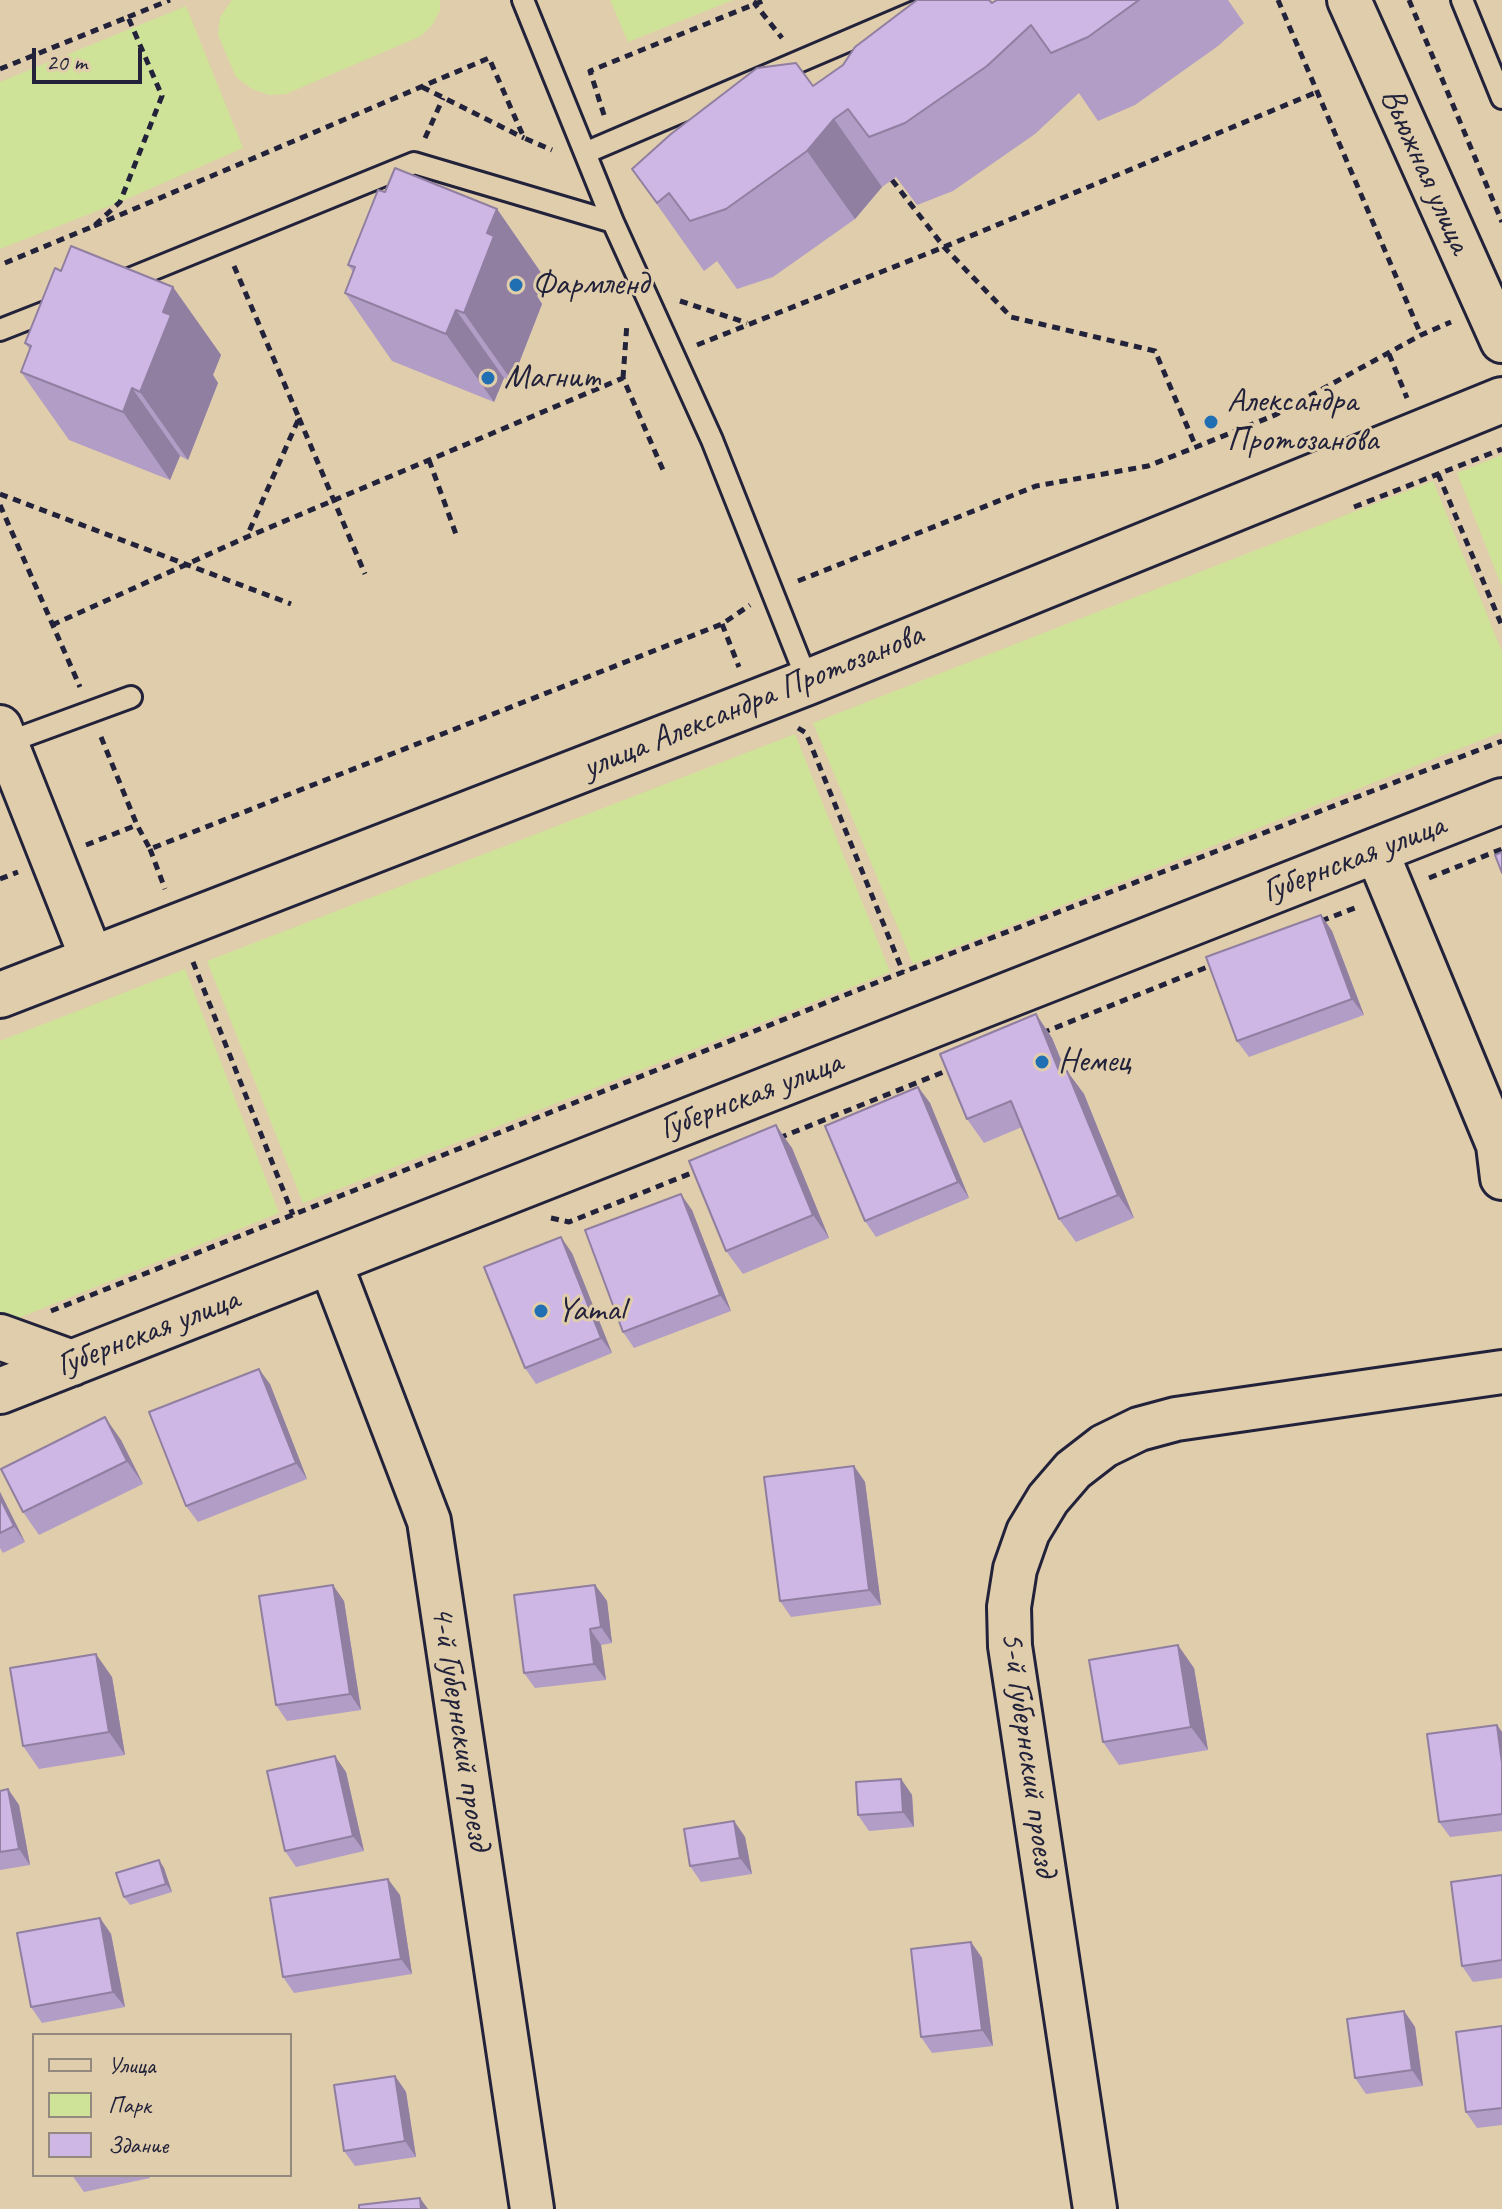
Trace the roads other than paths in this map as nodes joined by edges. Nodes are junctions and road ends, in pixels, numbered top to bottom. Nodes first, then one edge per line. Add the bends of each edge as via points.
1 (523, 0) edge
2 (943, 0) edge
3 (1349, 0) edge
4 (1462, 0) edge
5 (1502, 98) edge
6 (585, 153) junction
7 (613, 222) junction
8 (1494, 324) edge
9 (0, 330) edge
10 (1502, 400) edge
11 (808, 682) junction
12 (131, 697) dead end
13 (2, 738) edge
14 (1502, 801) edge
15 (1376, 850) junction
16 (92, 959) junction
17 (0, 995) edge
18 (1502, 1178) edge
19 (330, 1262) junction
20 (0, 1337) edge
21 (72, 1363) junction
22 (1502, 1372) edge
23 (0, 1391) edge
24 (532, 2209) edge
25 (1095, 2209) edge

1 - 6 lane
2 - 6 lane
3 - 8 street, Вьюжная улица
4 - 5 lane
6 - 7 lane
7 - 9 lane via 414,163
7 - 11 lane via 712,440
10 - 11 street, улица Александра Протозанова
11 - 16 street, улица Александра Протозанова
12 - 13 lane
13 - 16 street
14 - 15 street, Губернская улица
15 - 18 street via 1498,1145
15 - 19 street, Губернская улица
16 - 17 street, улица Александра Протозанова
19 - 21 street, Губернская улица
19 - 24 street, 4-й Губернский проезд via 429,1521
20 - 21 street
21 - 23 street, Губернская улица
22 - 25 street, 5-й Губернский проезд via 1176,1419 1139,1429 1104,1446 1073,1470 1028,1532 1013,1581 1010,1646

